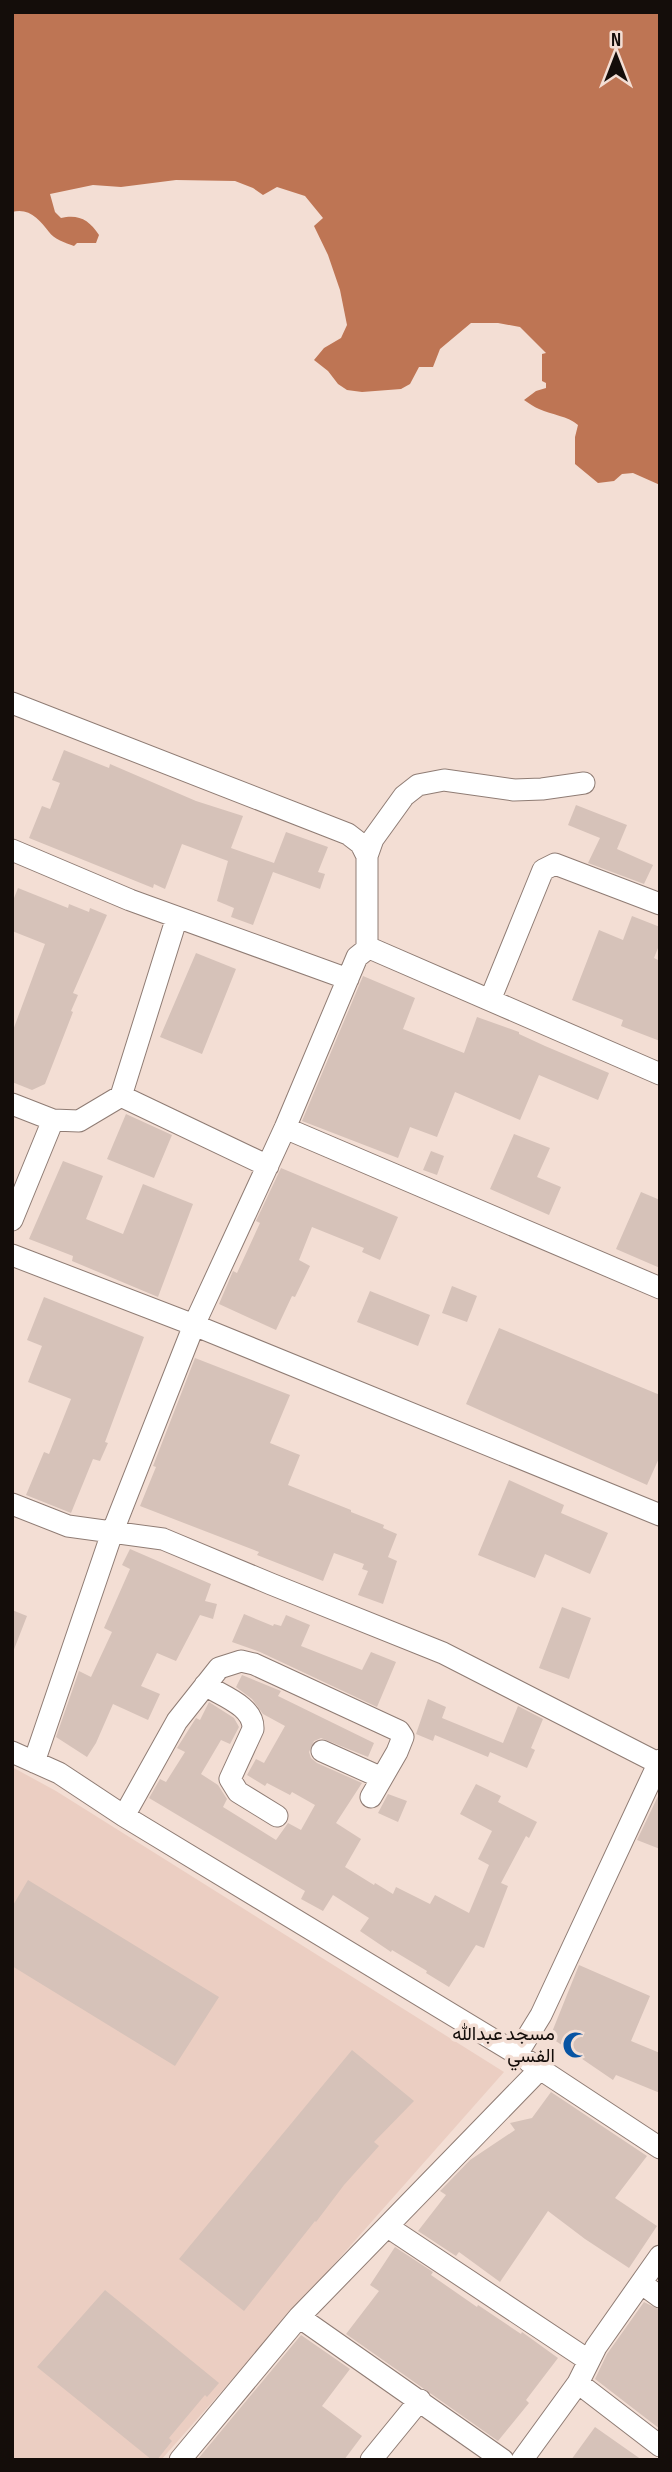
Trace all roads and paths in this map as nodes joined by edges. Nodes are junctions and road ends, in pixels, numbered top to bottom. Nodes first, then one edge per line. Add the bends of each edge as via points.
1 (12, 703) edge
2 (584, 783) dead end
3 (12, 850) edge
4 (367, 856) junction
5 (660, 904) edge
6 (177, 917) junction
7 (367, 949) junction
8 (348, 979) junction
9 (490, 1000) junction
10 (660, 1074) edge
11 (121, 1096) junction
12 (12, 1104) edge
13 (53, 1120) junction
14 (285, 1128) junction
15 (268, 1166) junction
16 (12, 1220) edge
17 (13, 1253) edge
18 (660, 1288) edge
19 (194, 1325) junction
20 (12, 1504) edge
21 (660, 1515) edge
22 (112, 1533) junction
23 (205, 1685) junction
24 (322, 1751) dead end
25 (12, 1752) edge
26 (659, 1761) edge
27 (34, 1762) junction
28 (124, 1816) junction
29 (277, 1816) dead end
30 (517, 2054) junction
31 (540, 2068) junction
32 (660, 2148) edge
33 (388, 2227) junction
34 (660, 2256) edge
35 (641, 2283) junction
36 (660, 2297) edge
37 (299, 2317) junction
38 (588, 2360) junction
39 (578, 2383) junction
40 (420, 2400) junction
41 (660, 2446) edge
42 (180, 2460) edge
43 (371, 2460) edge
44 (503, 2460) edge
45 (522, 2460) edge

1 - 4 street via 348,834
2 - 4 street via 514,790 444,780 418,785 383,825
3 - 6 street
4 - 7 street
5 - 9 street via 555,864 543,870
6 - 8 street
6 - 11 street
7 - 8 street via 357,957
7 - 9 street
8 - 14 street
9 - 10 street
11 - 13 street via 79,1121
11 - 15 street
12 - 13 street
13 - 16 street
14 - 15 street
14 - 18 street
15 - 19 street
17 - 19 street
19 - 21 street
19 - 22 street
20 - 22 street via 68,1526
22 - 26 street via 163,1539 443,1653
22 - 27 street
23 - 24 street via 228,1663 254,1664 399,1731 402,1737 377,1788
23 - 28 street via 177,1721
23 - 29 street via 247,1711 253,1720 230,1779 238,1792
25 - 27 street
26 - 30 street via 541,2015
27 - 28 street
28 - 30 street
30 - 31 street
31 - 32 street
31 - 33 street
33 - 37 street
33 - 38 street
34 - 35 street
35 - 36 street
35 - 38 street
37 - 40 street
37 - 42 street
38 - 39 street
39 - 41 street
39 - 45 street
40 - 43 street
40 - 44 street

